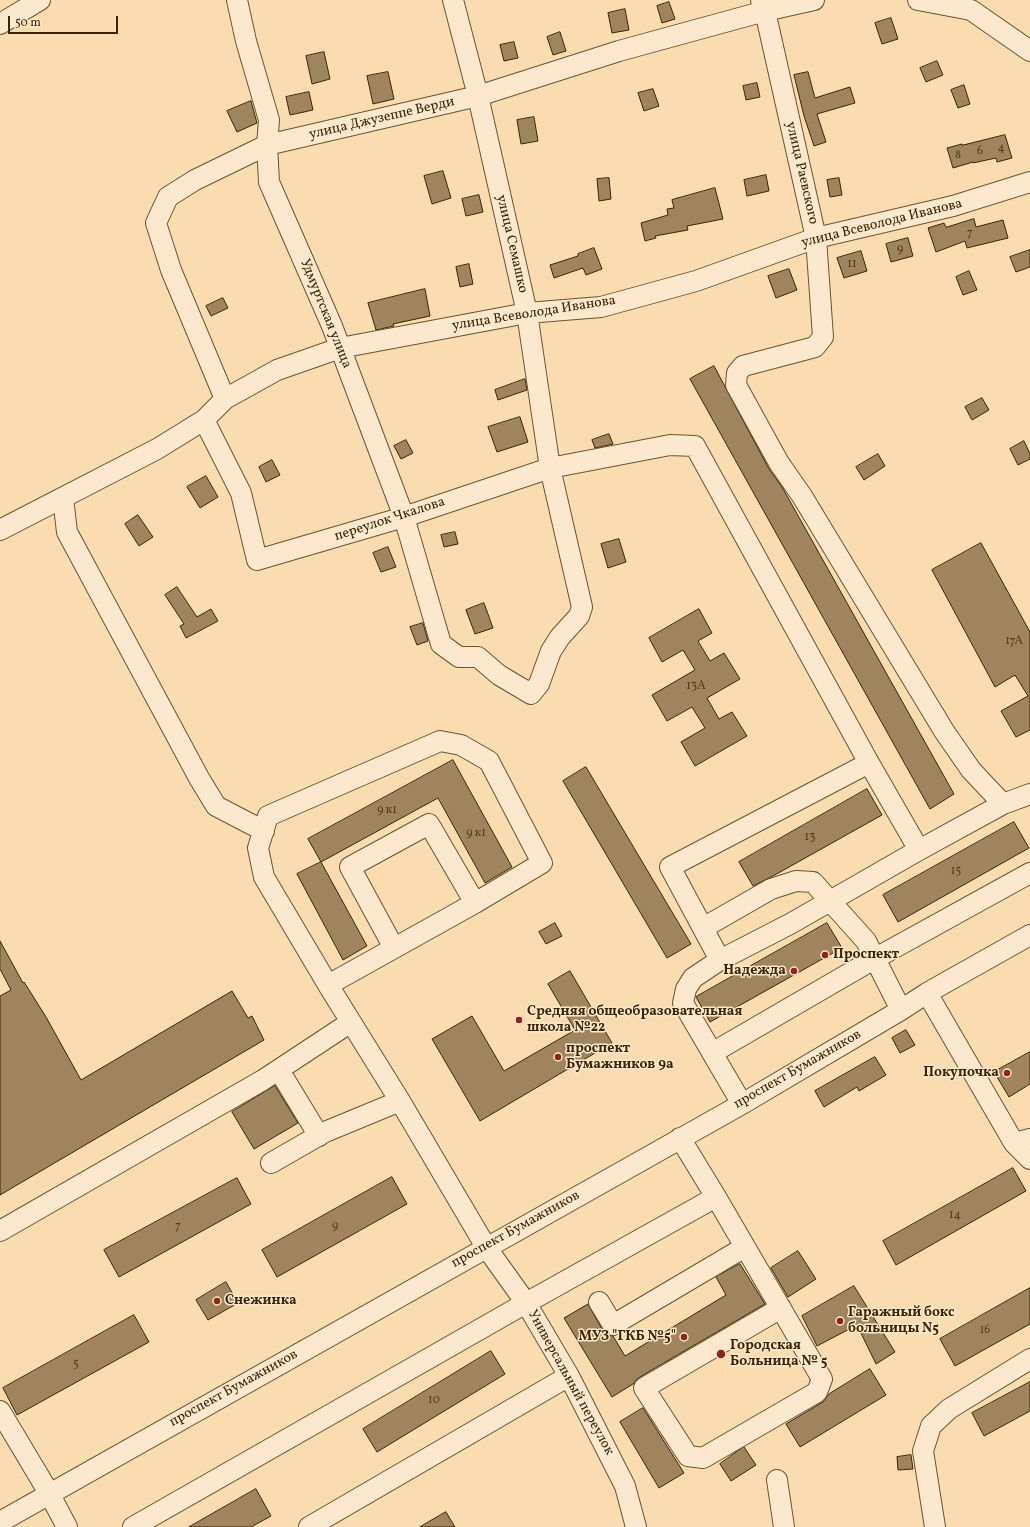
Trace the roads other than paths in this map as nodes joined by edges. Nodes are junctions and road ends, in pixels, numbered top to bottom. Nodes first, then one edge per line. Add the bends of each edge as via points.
1 (40, 0) edge
2 (237, 0) edge
3 (453, 0) edge
4 (814, 0) edge
5 (918, 0) edge
6 (763, 5) edge
7 (0, 24) edge
8 (1030, 51) edge
9 (478, 96) junction
10 (267, 145) junction
11 (1030, 182) edge
12 (816, 238) junction
13 (526, 313) junction
14 (340, 348) junction
15 (225, 399) junction
16 (204, 420) junction
17 (550, 468) junction
18 (63, 498) junction
19 (404, 517) junction
20 (0, 530) edge
21 (582, 607) joint
22 (869, 763) junction
23 (1030, 794) edge
24 (1002, 804) junction
25 (264, 831) junction
26 (920, 850) junction
27 (1030, 874) edge
28 (831, 901) junction
29 (475, 903) junction
30 (703, 928) junction
31 (1030, 935) edge
32 (394, 948) junction
33 (874, 959) junction
34 (720, 960) junction
35 (328, 985) junction
36 (927, 993) junction
37 (901, 1010) junction
38 (351, 1022) junction
39 (712, 1053) junction
40 (285, 1080) dead end
41 (400, 1101) junction
42 (742, 1104) junction
43 (319, 1136) junction
44 (680, 1138) junction
45 (1022, 1141) edge
46 (1030, 1159) edge
47 (271, 1163) dead end
48 (716, 1197) junction
49 (0, 1231) edge
50 (486, 1247) junction
51 (745, 1247) junction
52 (599, 1302) dead end
53 (526, 1303) junction
54 (781, 1308) junction
55 (1030, 1360) edge
56 (569, 1376) junction
57 (0, 1411) edge
58 (777, 1480) dead end
59 (49, 1494) junction
60 (0, 1522) edge
61 (67, 1527) edge
62 (133, 1527) edge
63 (309, 1527) edge
64 (636, 1527) edge
65 (784, 1527) edge
66 (935, 1527) edge

1 - 7 street
2 - 10 street, Удмуртская улица via 269,120
3 - 9 street, улица Семашко
4 - 6 street, улица Джузеппе Верди
5 - 8 street via 971,10
6 - 9 street, улица Джузеппе Верди
6 - 12 street, улица Раевского
9 - 10 street, улица Джузеппе Верди
9 - 13 street, улица Семашко
10 - 14 street, Удмуртская улица via 269,182
10 - 15 street, улица Джузеппе Верди via 195,180 168,197 156,224 171,270
11 - 12 street, улица Всеволода Иванова via 953,206
12 - 13 street, улица Всеволода Иванова via 696,281 601,306
12 - 24 street, улица Раевского via 823,336 815,347 743,366 737,373 736,385 779,463 802,496 944,731 971,770
13 - 14 street, улица Всеволода Иванова
13 - 17 street, улица Семашко
14 - 15 street, улица Всеволода Иванова via 277,370
14 - 19 street, Удмуртская улица
15 - 16 street, улица Всеволода Иванова
16 - 18 street, улица Всеволода Иванова via 157,449
16 - 19 street, переулок Чкалова via 241,493 257,560
17 - 19 street, переулок Чкалова
17 - 21 street, улица Семашко
17 - 22 street, переулок Чкалова via 670,445 695,446
18 - 20 street, улица Всеволода Иванова
18 - 25 street via 67,532 199,778 216,806
19 - 21 street, Удмуртская улица via 441,644 459,657 478,657 500,675 531,694 539,684 551,651 579,616
22 - 26 street
22 - 30 street via 670,867
23 - 24 street
24 - 26 street
25 - 29 street, Универсальный переулок via 268,816 440,742 462,745 489,761 542,863
25 - 35 street, Универсальный переулок via 258,848 264,877
26 - 28 street
27 - 33 street
28 - 30 street via 813,882 796,881 771,889
28 - 33 street via 866,941
28 - 34 street
29 - 32 street
29 - 32 street via 429,824 350,867
30 - 34 street
31 - 36 street, проспект Бумажников
32 - 35 street
33 - 37 street
33 - 39 street
34 - 39 street via 694,978 686,989 683,1003
35 - 38 street, Универсальный переулок
36 - 37 street, проспект Бумажников
36 - 45 street
37 - 42 street, проспект Бумажников
38 - 41 street, Универсальный переулок
38 - 49 street via 263,1080
39 - 42 street
40 - 43 street
41 - 43 street
41 - 50 street, Универсальный переулок
42 - 44 street, проспект Бумажников
43 - 47 street
44 - 48 street
44 - 50 street, проспект Бумажников
45 - 46 street
48 - 51 street
48 - 53 street
50 - 53 street, Универсальный переулок
50 - 59 street, проспект Бумажников
51 - 52 street via 613,1325
51 - 54 street
53 - 56 street, Универсальный переулок
53 - 62 street
54 - 54 street via 822,1379 817,1392 703,1458 688,1456 644,1388
55 - 66 street via 949,1409 931,1426 923,1451
56 - 63 street
56 - 64 street, Универсальный переулок via 625,1486
57 - 59 street
58 - 65 street
59 - 60 street, проспект Бумажников
59 - 61 street

